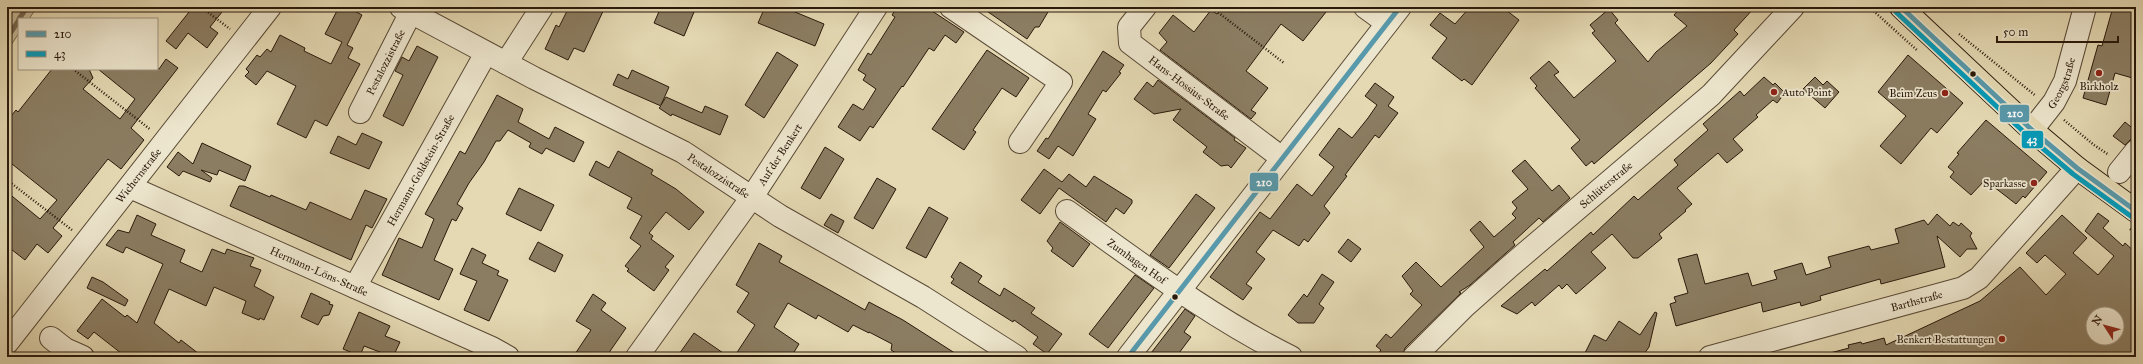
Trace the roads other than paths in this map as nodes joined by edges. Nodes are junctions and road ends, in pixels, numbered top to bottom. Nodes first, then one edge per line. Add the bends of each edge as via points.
1 (270, 7) edge
2 (542, 7) edge
3 (876, 7) edge
4 (951, 7) edge
5 (1145, 7) edge
6 (1365, 7) edge
7 (1793, 7) edge
8 (1901, 7) edge
9 (2085, 7) edge
10 (406, 9) edge
11 (1394, 15) edge
12 (486, 53) junction
13 (506, 63) junction
14 (360, 112) dead end
15 (2032, 130) junction
16 (1020, 142) dead end
17 (1282, 158) junction
18 (2077, 168) junction
19 (130, 187) junction
20 (752, 197) junction
21 (1067, 211) dead end
22 (2136, 211) edge
23 (355, 287) junction
24 (1180, 291) junction
25 (51, 338) dead end
26 (7, 343) edge
27 (1715, 356) edge
28 (83, 357) edge
29 (508, 357) edge
30 (637, 357) edge
31 (1016, 357) edge
32 (1128, 357) edge
33 (1291, 357) edge
34 (1414, 357) edge

1 - 19 street, Wichernstraße
2 - 13 street
3 - 20 street, Auf der Benkert
4 - 16 street via 1061,82
5 - 17 street, Hans-Hossius-Straße via 1129,27 1130,43
6 - 11 street
7 - 34 street, Schlüterstraße via 1710,95 1509,267
8 - 15 main road
9 - 15 street, Georgstraße via 2065,81 2058,96
10 - 12 street, Pestalozzistraße
10 - 14 street, Pestalozzistraße
11 - 17 street
12 - 13 street, Pestalozzistraße
12 - 23 street, Hermann-Goldstein-Straße
13 - 20 street, Pestalozzistraße via 683,152
15 - 18 main road
17 - 24 street
18 - 22 main road
18 - 27 street, Barthstraße via 1979,278 1962,288
19 - 23 street, Hermann-Löns-Straße
19 - 26 street, Wichernstraße
20 - 30 street, Auf der Benkert
20 - 31 street, Pestalozzistraße via 780,216 923,297
21 - 24 street, Zumhagen Hof
23 - 29 street, Hermann-Löns-Straße
24 - 32 street
24 - 33 street, Zumhagen Hof via 1252,338
25 - 28 street via 64,349

